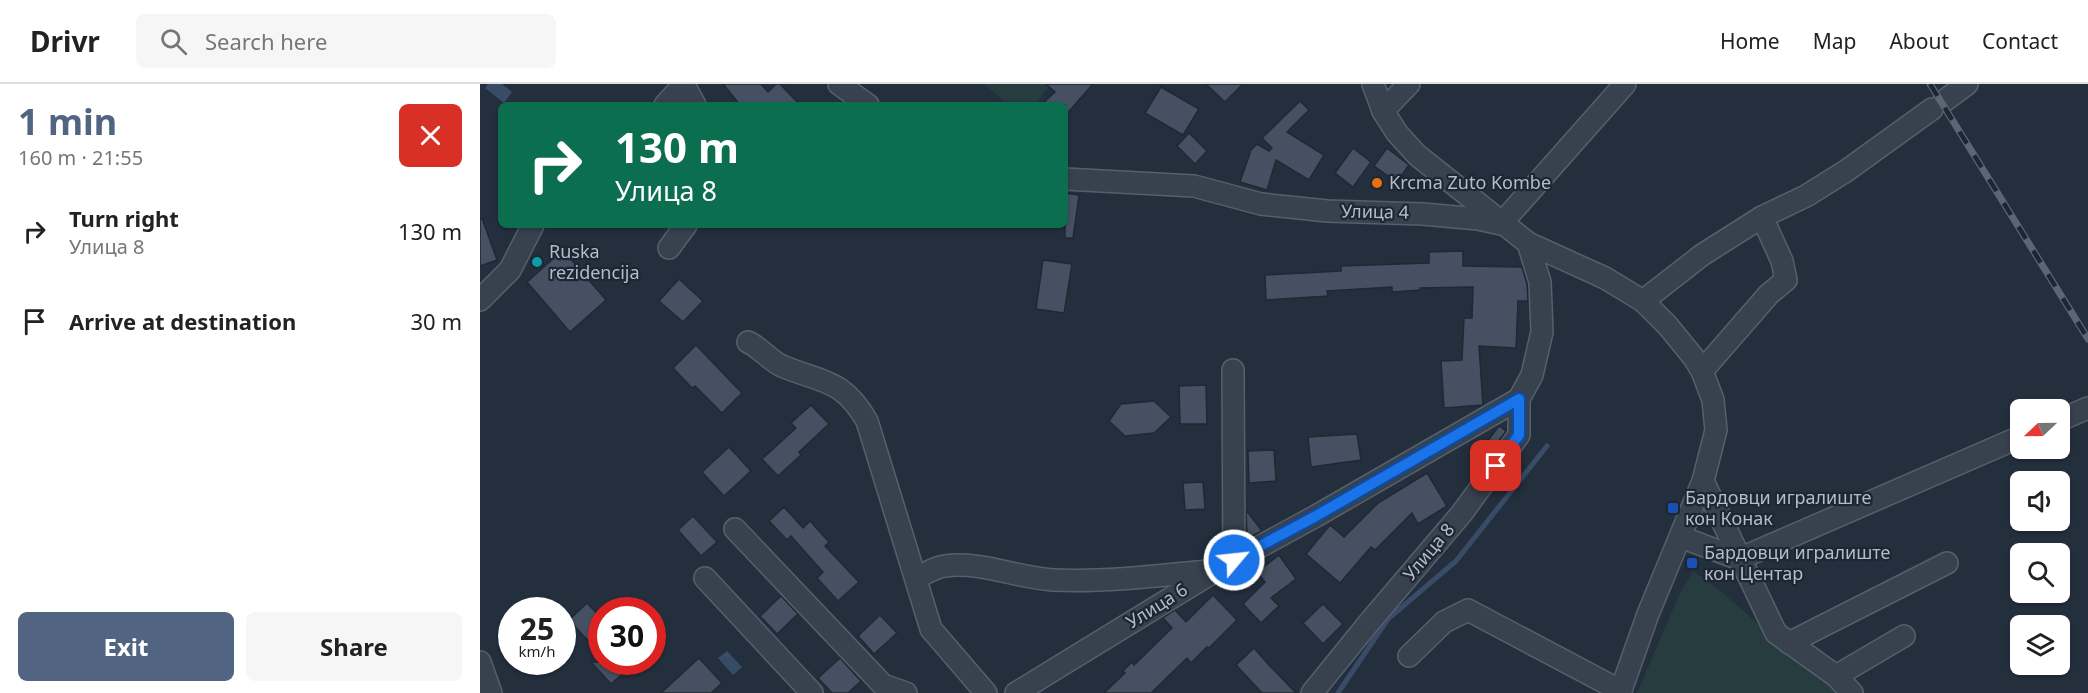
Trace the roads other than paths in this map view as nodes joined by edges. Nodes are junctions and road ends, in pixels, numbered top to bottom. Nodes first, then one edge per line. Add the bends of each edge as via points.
1 (684, 84) edge
2 (839, 84) edge
3 (1373, 84) edge
4 (1409, 84) edge
5 (1625, 84) edge
6 (1967, 84) edge
7 (668, 102) edge
8 (693, 102) edge
9 (864, 102) edge
10 (1383, 111) junction
11 (1068, 179) edge
12 (1762, 217) junction
13 (1501, 224) junction
14 (531, 228) edge
15 (684, 228) edge
16 (1528, 243) junction
17 (669, 248) dead end
18 (480, 300) edge
19 (1643, 301) junction
20 (748, 342) dead end
21 (1233, 370) dead end
22 (1702, 372) junction
23 (1519, 399) junction
24 (2088, 408) edge
25 (2070, 416) edge
26 (2010, 441) edge
27 (1703, 481) junction
28 (735, 530) dead end
29 (1681, 537) junction
30 (1739, 559) junction
31 (1234, 560) junction
32 (1947, 563) dead end
33 (1215, 570) junction
34 (705, 578) dead end
35 (916, 578) junction
36 (1904, 636) dead end
37 (1789, 643) junction
38 (1409, 656) dead end
39 (480, 662) edge
40 (1836, 676) junction
41 (1620, 692) edge
42 (491, 693) edge
43 (812, 693) edge
44 (906, 693) edge
45 (986, 693) edge
46 (1016, 693) edge
47 (1312, 693) edge
48 (1852, 693) edge

1 - 7 street
1 - 8 street
2 - 9 street
3 - 10 street
4 - 10 street
5 - 13 street
6 - 12 street via 1846,171
10 - 13 street via 1397,134 1418,155
11 - 13 street, Улица 4 via 1185,185 1261,204 1327,211 1424,213
12 - 19 street via 1702,255
12 - 22 street via 1782,261 1786,280 1769,294
13 - 16 street
14 - 18 street via 510,270
15 - 17 street
16 - 19 street via 1605,278
16 - 23 street via 1540,282 1542,332 1532,375
19 - 22 street via 1668,326
20 - 35 street via 782,366 832,383 859,407 867,421
21 - 31 street
22 - 27 street via 1713,400 1716,430
23 - 31 street, Улица 6
23 - 47 street, Улица 8 via 1519,435 1462,513
24 - 25 street
26 - 30 street
27 - 29 street
27 - 30 street
28 - 44 street via 883,685
29 - 30 street
29 - 41 street
30 - 37 street via 1776,633
31 - 33 street, Улица 6
32 - 37 street
33 - 35 street via 1112,580 1051,580 968,565 943,566
33 - 46 street, Улица 6
34 - 43 street
35 - 45 street via 931,630
36 - 40 street
37 - 40 street
38 - 41 street via 1444,622 1468,610
39 - 42 street
40 - 48 street

